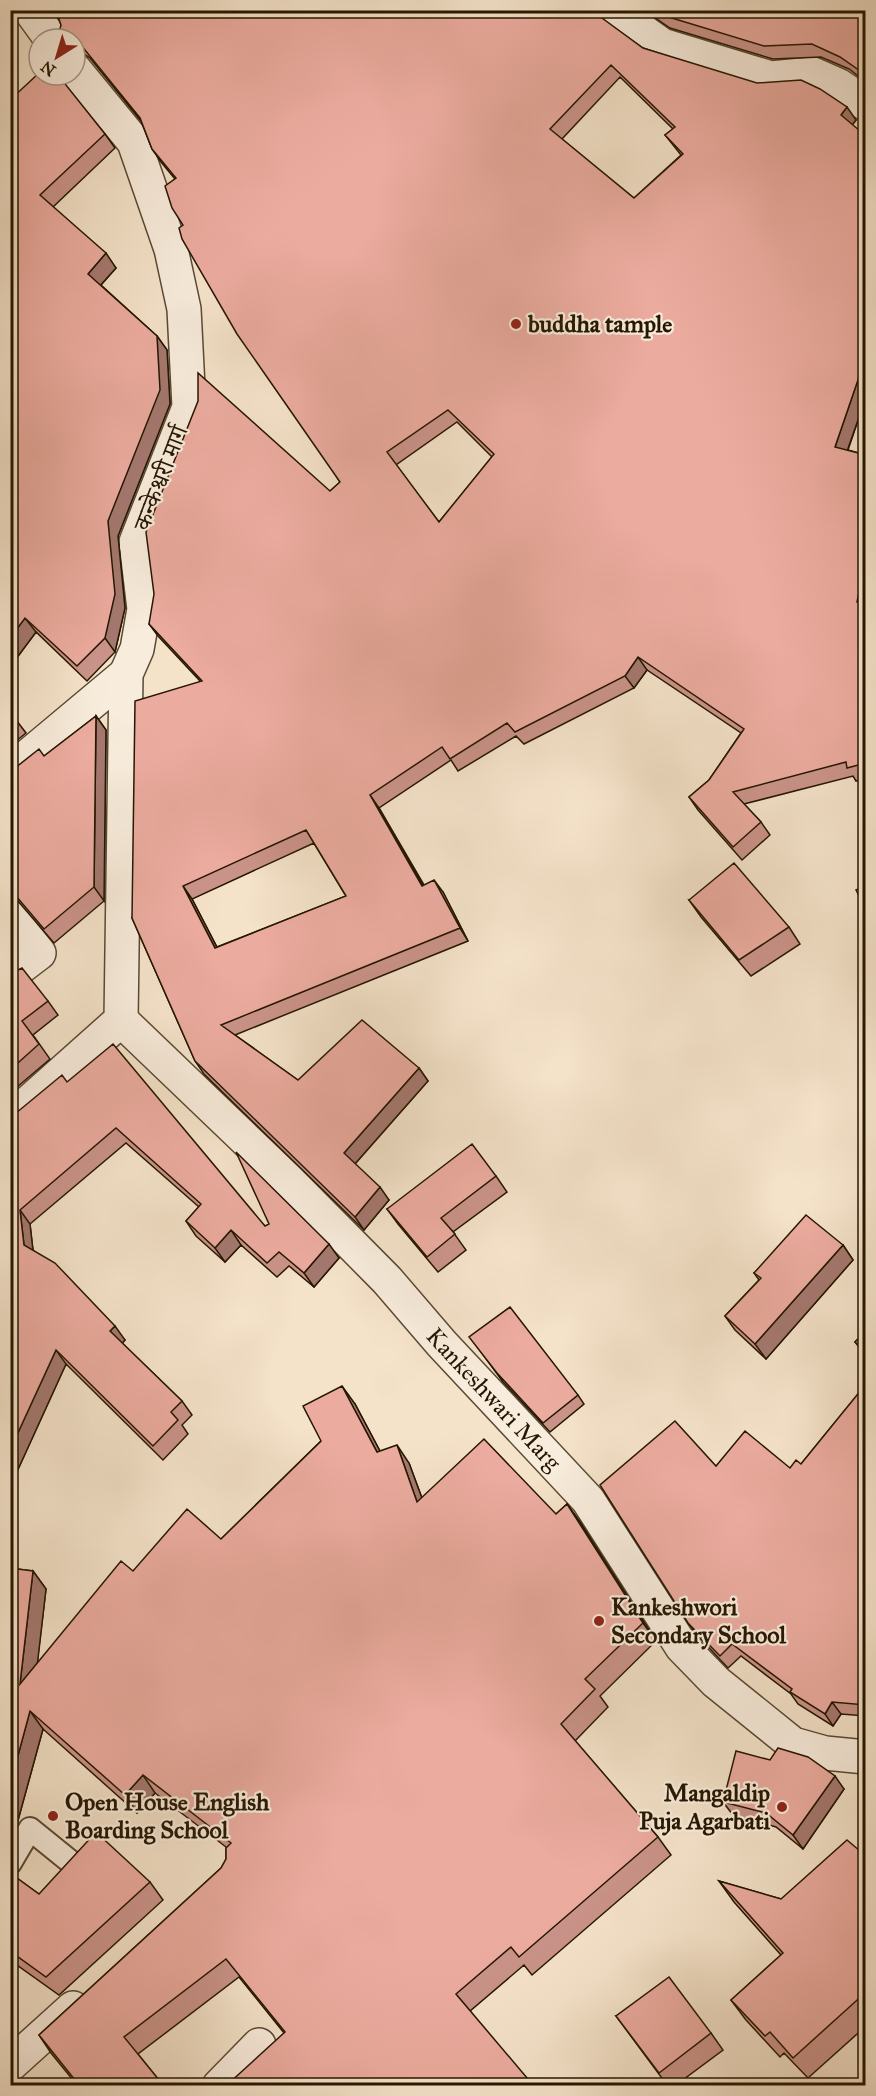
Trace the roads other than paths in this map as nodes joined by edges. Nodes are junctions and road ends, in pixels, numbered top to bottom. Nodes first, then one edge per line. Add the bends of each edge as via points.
1 (30, 10) edge
2 (614, 10) edge
3 (42, 27) edge
4 (87, 84) edge
5 (866, 104) edge
6 (126, 674) junction
7 (10, 771) edge
8 (10, 917) edge
9 (10, 975) edge
10 (121, 1020) junction
11 (10, 1119) edge
12 (866, 1757) edge
13 (10, 1863) edge
14 (72, 1863) edge
15 (98, 1985) edge
16 (259, 2045) dead end
17 (10, 2065) edge
18 (219, 2085) edge

1 - 3 street
2 - 5 street via 662,45 771,78 813,74
4 - 6 street, कन्केश्वरी मार्ग via 134,142 171,249 184,309 189,407 136,542 144,609 137,649
6 - 7 street
6 - 10 street, कन्केश्वरी मार्ग
8 - 9 street via 39,953
10 - 11 street
10 - 12 street, Kankeshwari Marg via 387,1280 588,1500 682,1647 716,1682 792,1744 825,1753
13 - 14 lane via 30,1829
15 - 17 street
16 - 18 street

